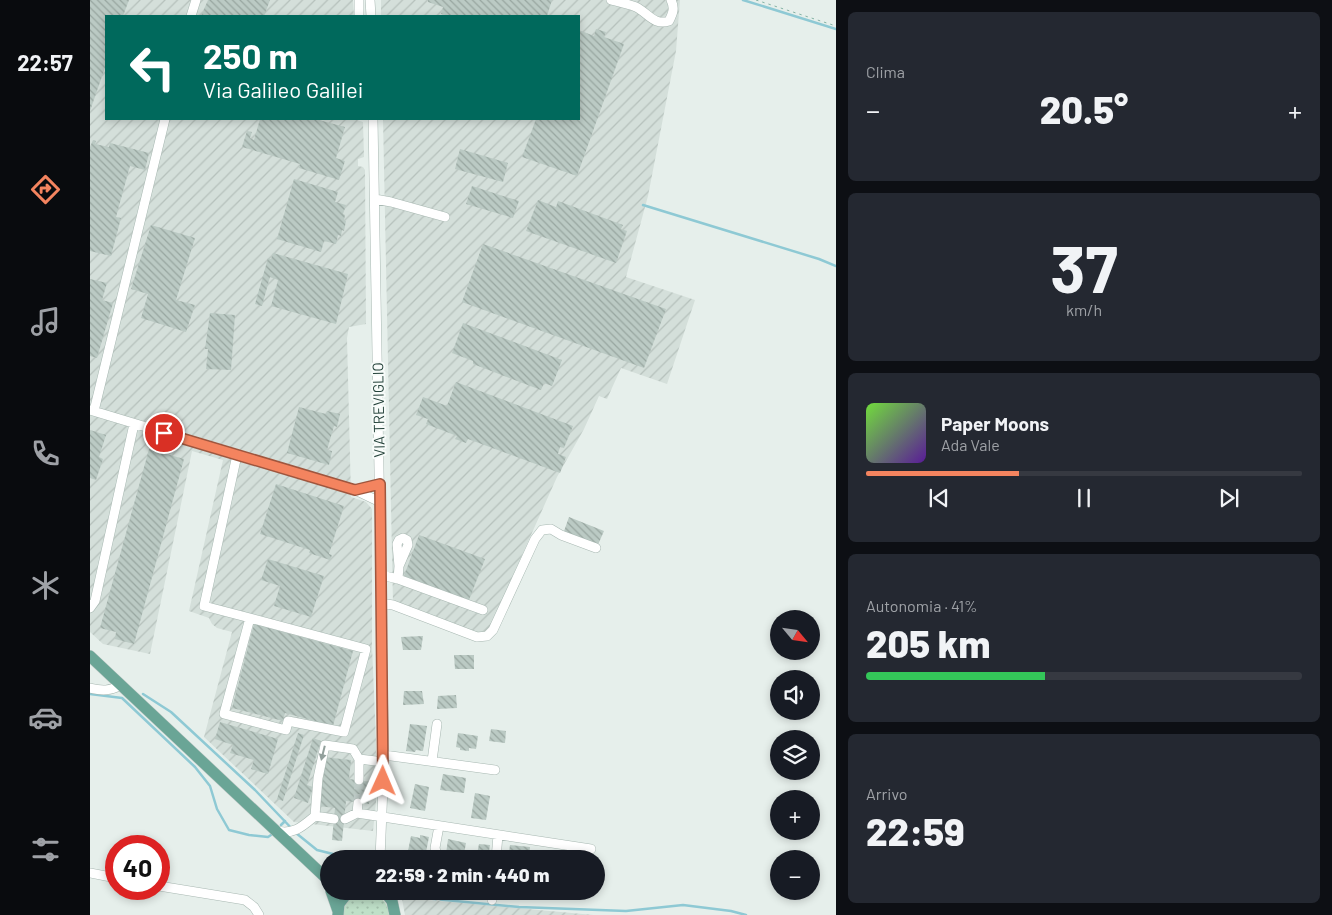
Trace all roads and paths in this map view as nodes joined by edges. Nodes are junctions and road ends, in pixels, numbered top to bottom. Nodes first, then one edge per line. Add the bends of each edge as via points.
1 (196, 0) edge
2 (359, 0) edge
3 (370, 0) edge
4 (611, 0) edge
5 (671, 0) edge
6 (756, 0) edge
7 (191, 15) edge
8 (359, 15) edge
9 (371, 15) edge
10 (836, 26) edge
11 (165, 120) edge
12 (373, 120) edge
13 (374, 199) junction
14 (445, 218) dead end
15 (92, 410) edge
16 (134, 424) junction
17 (237, 455) junction
18 (380, 484) junction
19 (355, 490) junction
20 (380, 502) junction
21 (596, 548) dead end
22 (399, 566) dead end
23 (381, 575) junction
24 (398, 579) junction
25 (381, 603) junction
26 (90, 608) edge
27 (483, 610) dead end
28 (250, 618) junction
29 (90, 656) edge
30 (122, 686) junction
31 (90, 688) edge
32 (437, 724) dead end
33 (360, 759) junction
34 (384, 759) junction
35 (432, 761) junction
36 (495, 770) dead end
37 (359, 780) tunnel mouth
38 (358, 803) tunnel mouth
39 (357, 813) junction
40 (315, 816) junction
41 (382, 818) junction
42 (334, 819) dead end
43 (345, 819) dead end
44 (438, 826) junction
45 (277, 831) junction
46 (498, 835) junction
47 (591, 849) dead end
48 (379, 850) edge
49 (436, 850) edge
50 (497, 850) edge
51 (90, 873) edge
52 (320, 873) edge
53 (105, 876) edge
54 (170, 888) edge
55 (334, 900) edge
56 (341, 900) edge
57 (391, 900) edge
58 (338, 913) edge
59 (259, 915) edge
60 (395, 915) edge

1 - 7 street
2 - 8 street
3 - 9 street
4 - 5 street via 637,8 653,20 664,23 672,16
6 - 10 path
11 - 15 street
12 - 13 street, VIA TREVIGLIO
13 - 14 street
13 - 18 street, VIA TREVIGLIO
15 - 16 street
16 - 17 street
16 - 26 street via 95,601
17 - 19 street
17 - 28 street via 204,606
18 - 19 street
18 - 20 street, VIA TREVIGLIO
19 - 20 street
20 - 23 street, VIA TREVIGLIO
21 - 25 street via 551,529 542,530 534,539 493,630 487,636 477,637
22 - 24 street
23 - 24 street
23 - 25 street, VIA TREVIGLIO
24 - 27 street
25 - 34 street, VIA TREVIGLIO
28 - 28 street via 224,714 286,730 288,721 344,732 366,649
29 - 30 main road
30 - 31 street via 113,690
30 - 45 main road
32 - 35 street
33 - 34 street
33 - 37 street
33 -> 40 street via 353,749 325,745
34 - 35 street
34 - 41 street, VIA TREVIGLIO
35 - 36 street
38 - 39 street
39 - 41 street
39 - 43 street
40 - 42 street
40 - 45 street via 301,828 284,833
41 - 44 street
41 - 48 street, VIA TREVIGLIO
44 - 46 street
44 - 49 street
45 - 52 main road
46 - 47 street
46 - 50 street
51 - 53 street
54 - 59 street via 245,900
55 - 58 main road
56 - 58 main road
57 - 60 main road

